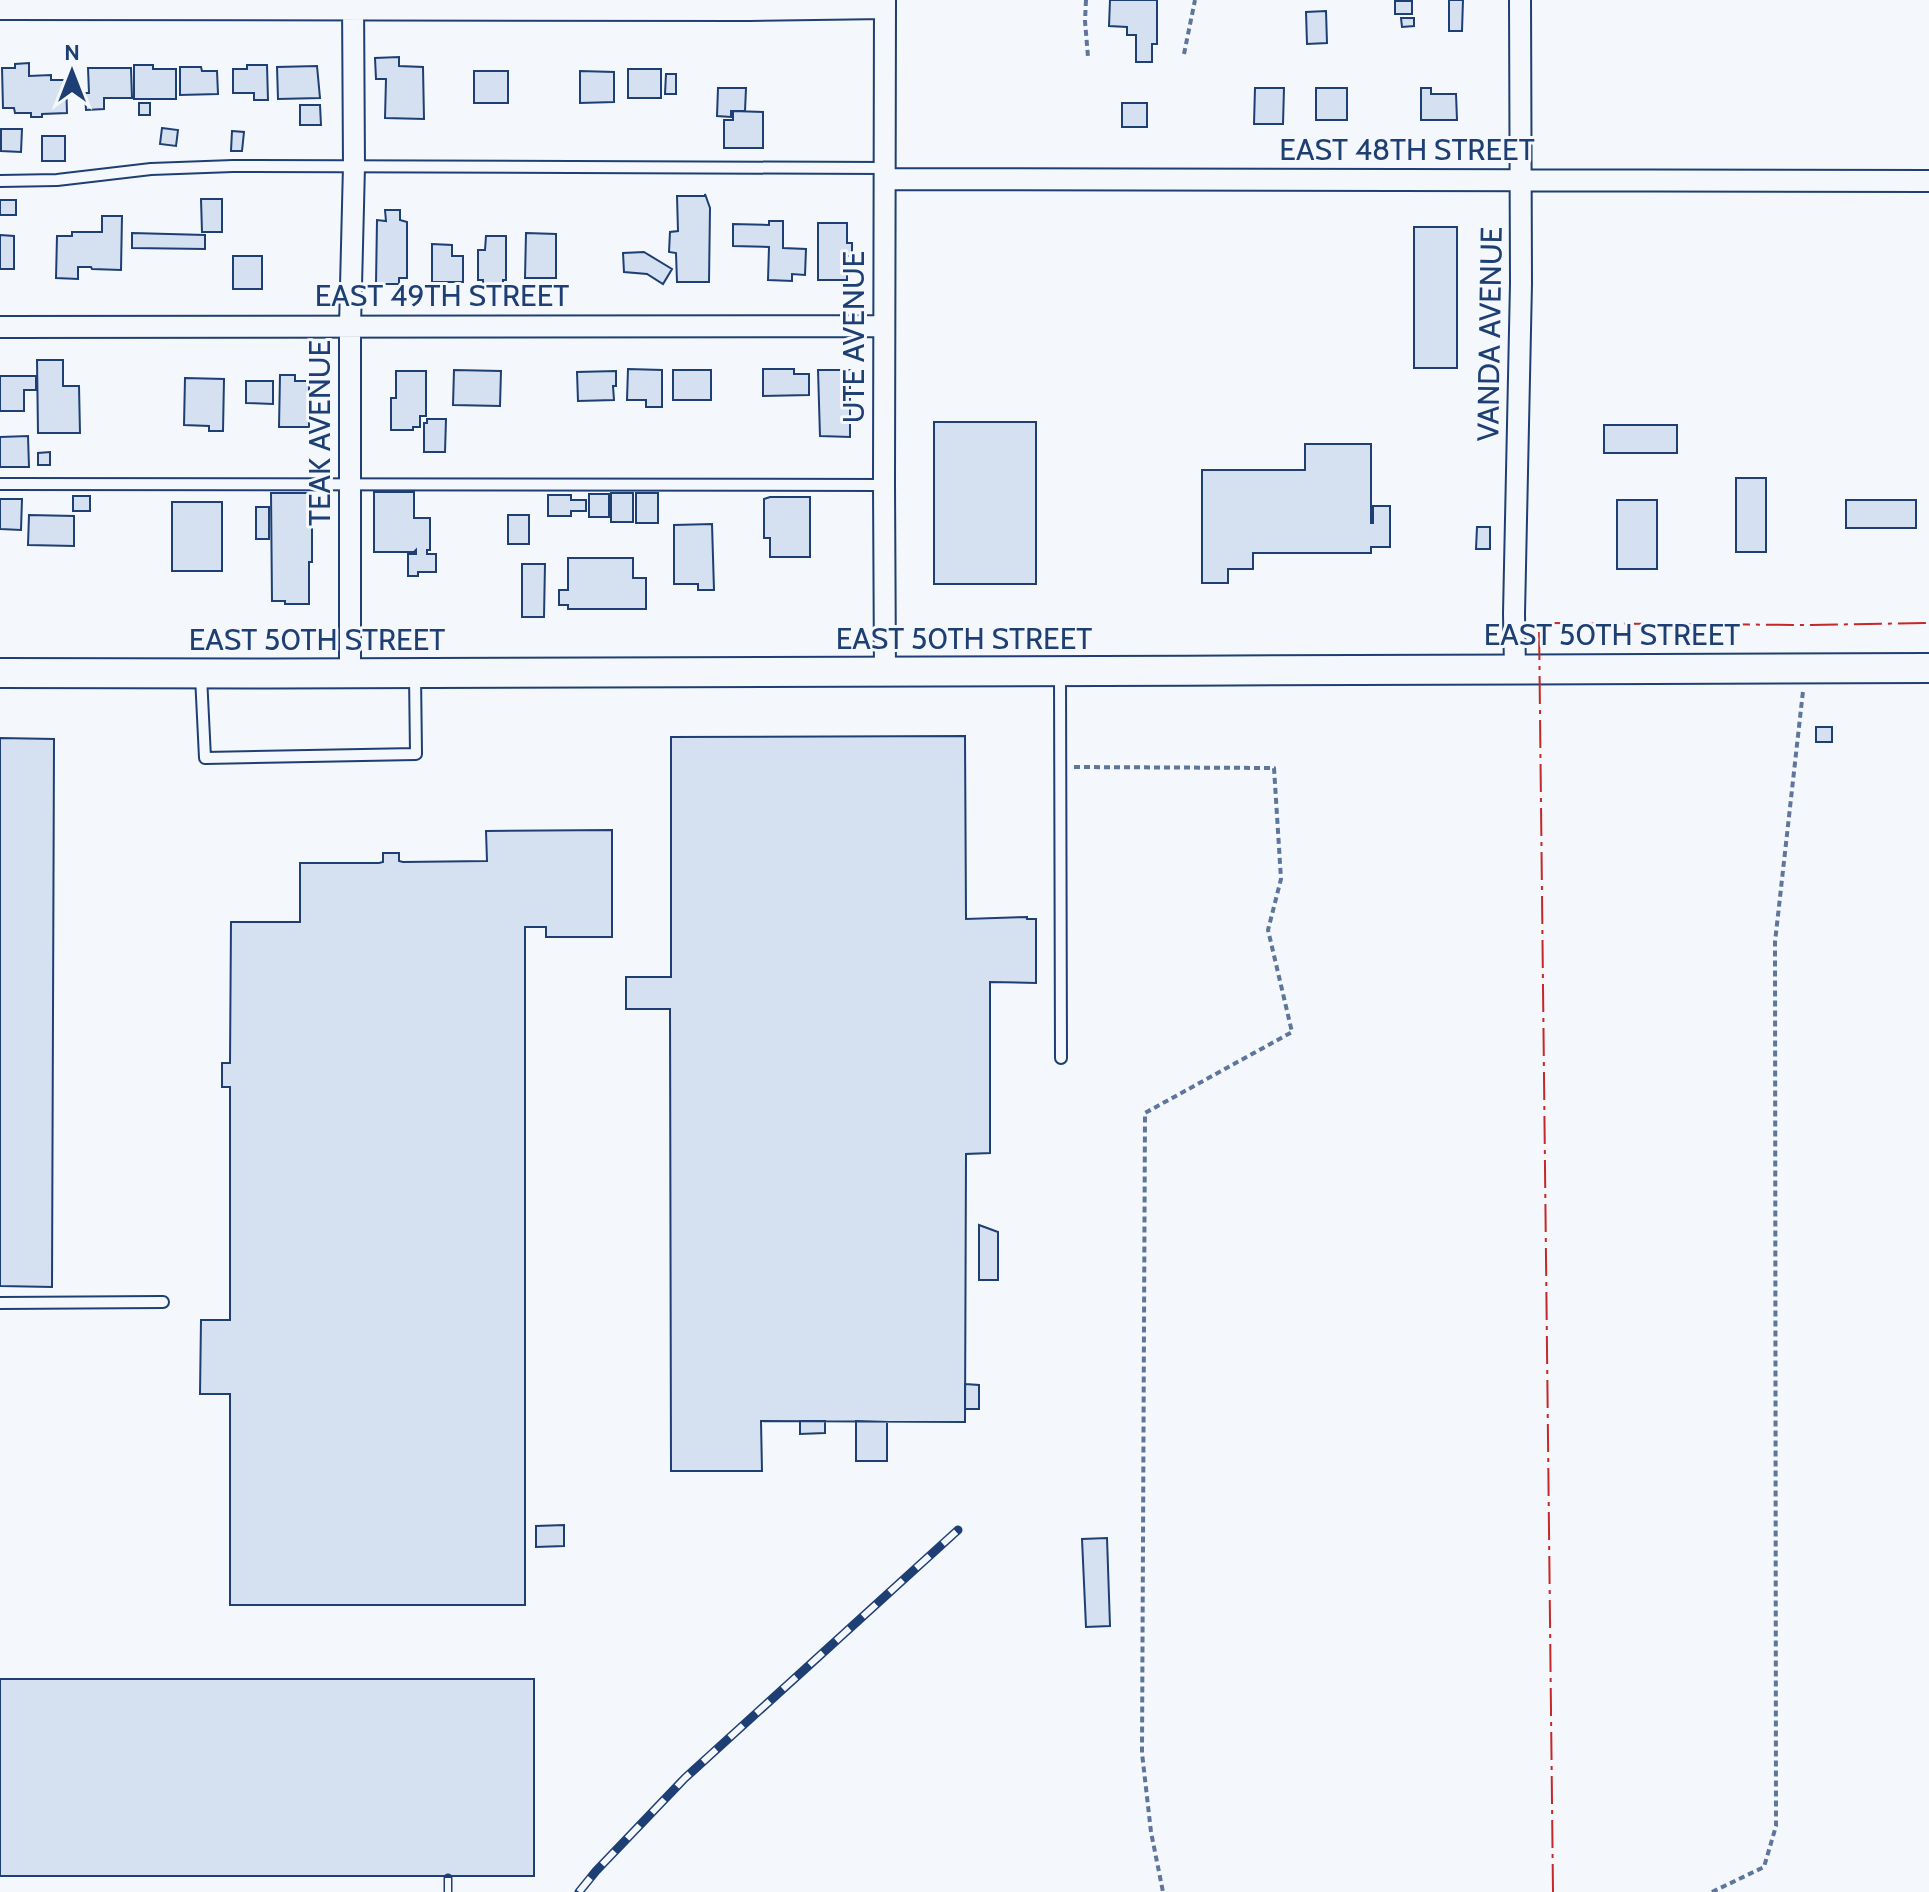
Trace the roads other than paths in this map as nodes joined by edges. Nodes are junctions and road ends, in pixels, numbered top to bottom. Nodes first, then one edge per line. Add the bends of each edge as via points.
1 (1520, 0) edge
2 (885, 4) edge
3 (353, 5) edge
4 (0, 9) edge
5 (354, 166) junction
6 (885, 173) junction
7 (1521, 180) junction
8 (0, 181) edge
9 (1929, 181) edge
10 (350, 326) junction
11 (884, 326) junction
12 (0, 327) edge
13 (351, 483) junction
14 (0, 484) edge
15 (884, 485) junction
16 (1929, 668) edge
17 (1515, 669) junction
18 (0, 673) edge
19 (1060, 673) junction
20 (201, 674) junction
21 (885, 674) junction
22 (350, 675) junction
23 (415, 675) junction
24 (1061, 1058) dead end
25 (163, 1302) dead end
26 (0, 1303) edge

1 - 7 street, VANDA AVENUE
2 - 3 street via 749,10
2 - 6 street, UTE AVENUE
3 - 4 street
3 - 5 street, TEAK AVENUE
5 - 6 lane
5 - 8 lane via 233,166
5 - 10 street, TEAK AVENUE
6 - 7 street, EAST 48TH STREET
6 - 11 street, UTE AVENUE
7 - 9 street, EAST 48TH STREET
7 - 17 street, VANDA AVENUE
10 - 11 street, EAST 49TH STREET
10 - 12 street, EAST 49TH STREET
10 - 13 street, TEAK AVENUE
11 - 15 street, UTE AVENUE
13 - 14 lane
13 - 15 lane
13 - 22 street, TEAK AVENUE
15 - 21 street, UTE AVENUE
16 - 17 main road, EAST 50TH STREET
17 - 19 main road, EAST 50TH STREET
18 - 20 main road, EAST 50TH STREET
19 - 21 main road, EAST 50TH STREET
19 - 24 lane
20 - 22 main road, EAST 50TH STREET
20 - 23 lane via 205,758 416,754
21 - 23 main road, EAST 50TH STREET
22 - 23 main road, EAST 50TH STREET
25 - 26 lane

